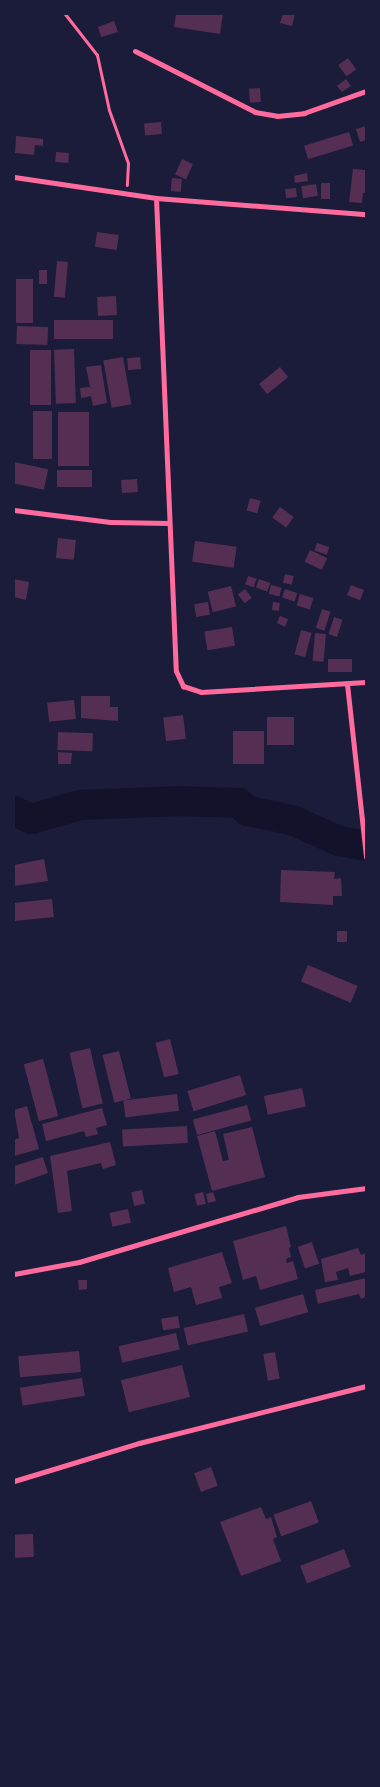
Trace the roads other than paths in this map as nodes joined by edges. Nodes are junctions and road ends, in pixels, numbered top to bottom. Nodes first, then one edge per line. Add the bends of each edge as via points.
1 (135, 51) dead end
2 (366, 91) edge
3 (14, 177) edge
4 (156, 198) junction
5 (366, 214) edge
6 (14, 510) edge
7 (169, 522) junction
8 (366, 682) edge
9 (347, 684) junction
10 (366, 857) edge
11 (366, 1188) edge
12 (14, 1274) edge
13 (366, 1386) edge
14 (14, 1481) edge

1 - 2 street via 255,112 277,116 304,112
3 - 4 street
4 - 5 street
4 - 7 street
6 - 7 street via 110,522
7 - 9 street via 176,671 183,686 201,692
8 - 9 street
9 - 10 street
11 - 12 street via 298,1197 79,1262
13 - 14 street via 140,1443

